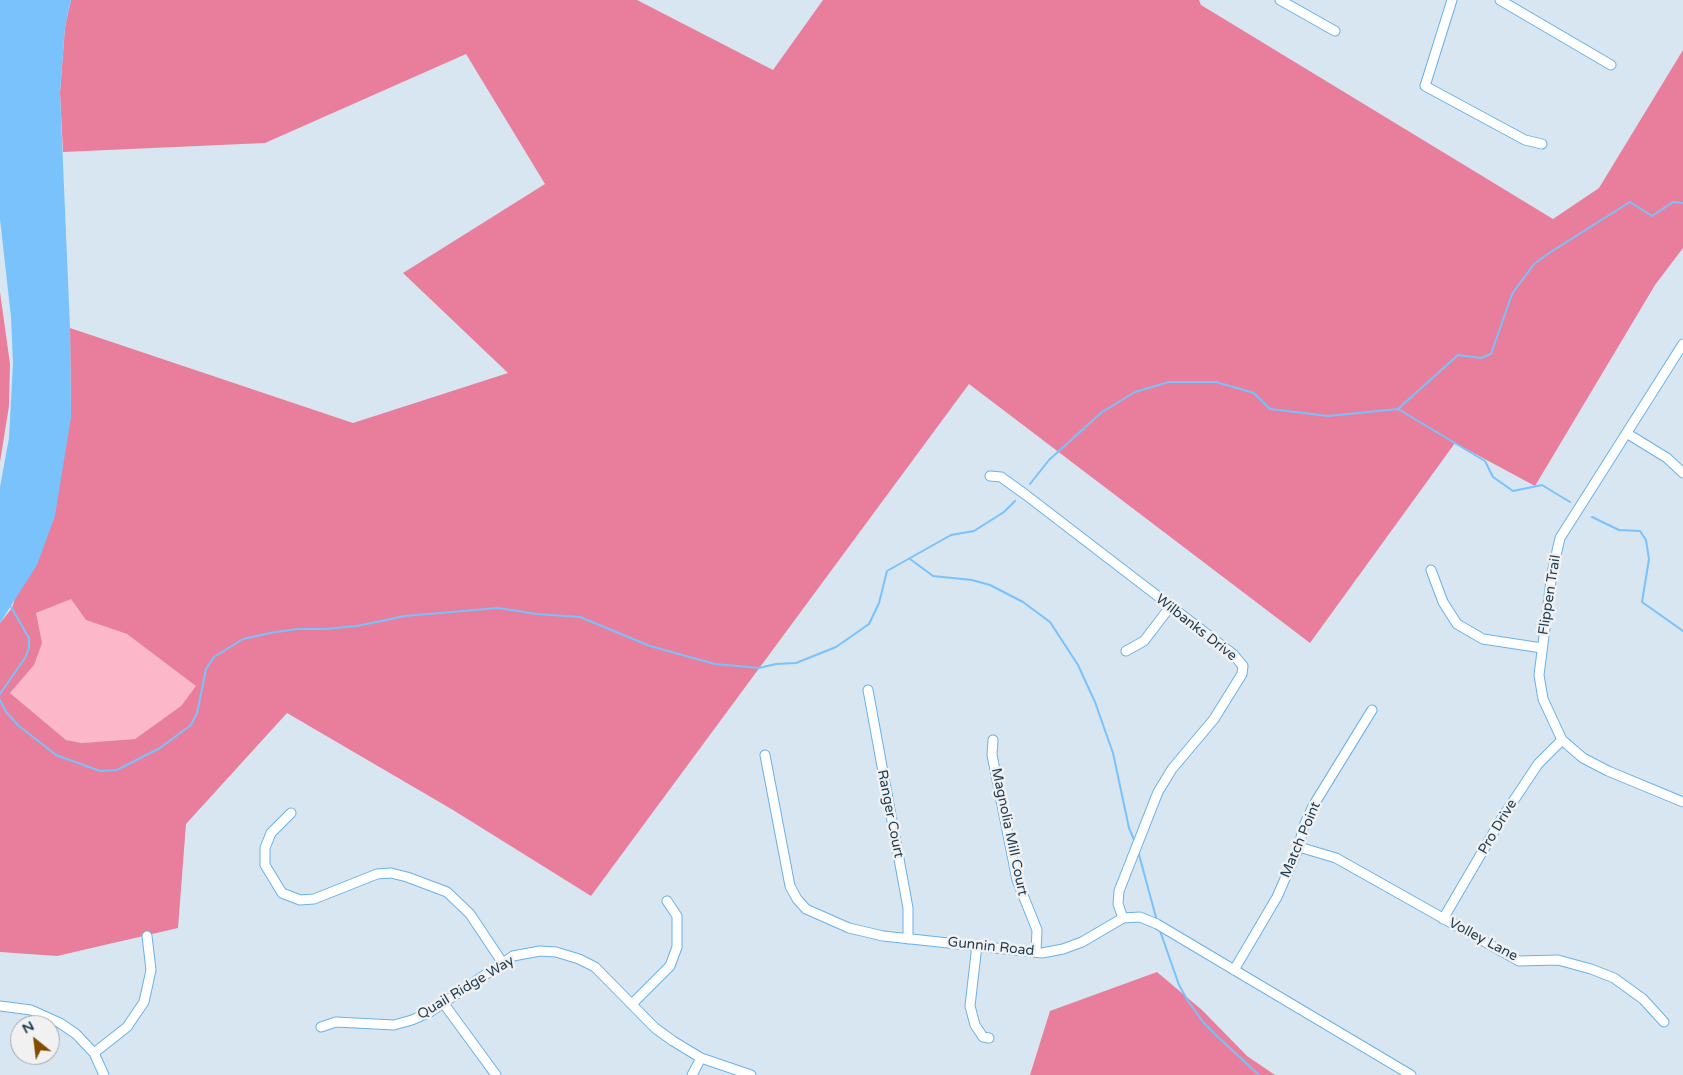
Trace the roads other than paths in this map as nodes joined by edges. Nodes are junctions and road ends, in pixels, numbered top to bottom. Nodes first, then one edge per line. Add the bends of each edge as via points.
1 (1280, 0) edge
2 (1452, 0) edge
3 (1500, 0) edge
4 (1335, 31) dead end
5 (1611, 65) dead end
6 (1542, 144) dead end
7 (1683, 344) edge
8 (1628, 434) junction
9 (1683, 473) edge
10 (990, 476) dead end
11 (1431, 570) dead end
12 (1170, 607) junction
13 (1542, 648) junction
14 (1126, 651) dead end
15 (868, 690) dead end
16 (1372, 710) dead end
17 (993, 740) dead end
18 (1562, 740) junction
19 (765, 755) dead end
20 (1683, 802) edge
21 (291, 812) dead end
22 (1299, 847) junction
23 (667, 901) dead end
24 (1123, 918) junction
25 (1443, 919) junction
26 (147, 936) dead end
27 (908, 939) junction
28 (977, 945) junction
29 (1036, 952) junction
30 (502, 962) junction
31 (1234, 970) junction
32 (444, 1004) junction
33 (632, 1004) junction
34 (0, 1006) edge
35 (1664, 1022) dead end
36 (321, 1027) dead end
37 (989, 1038) dead end
38 (94, 1053) junction
39 (701, 1058) junction
40 (104, 1075) edge
41 (496, 1075) edge
42 (692, 1075) edge
43 (750, 1075) edge
44 (1411, 1075) edge

1 - 4 street
2 - 6 street via 1426,86 1525,140
3 - 5 street
7 - 8 street, Flippen Trail
8 - 9 street via 1667,458
8 - 13 street, Flippen Trail via 1560,538
10 - 12 street, Wilbanks Drive via 1001,477
11 - 13 street via 1443,602 1456,624 1483,639
12 - 14 street via 1144,641
12 - 24 street, Wilbanks Drive via 1233,654 1243,666 1242,674 1214,719 1172,769 1158,792 1119,891 1118,904
13 - 18 street, Flippen Trail via 1540,675 1543,699
15 - 27 street, Ranger Court via 908,908
16 - 22 street, Match Point via 1313,806
17 - 29 street, Magnolia Mill Court via 992,755 1016,880 1037,930
18 - 20 street, Flippen Trail via 1583,758 1608,771
18 - 25 street, Pro Drive via 1533,772 1502,818
19 - 27 street, Gunnin Road via 790,886 797,899 806,909 849,928
21 - 30 street via 271,833 264,848 265,865 282,893 300,900 314,899 377,874 407,877 447,892 470,914
22 - 25 street, Volley Lane via 1336,858
22 - 31 street, Match Point via 1277,897
23 - 33 street via 677,916 677,947 670,966
24 - 29 street, Gunnin Road via 1082,942 1063,949
24 - 31 street via 1132,916 1157,924
25 - 35 street, Volley Lane via 1519,961 1558,960 1614,978 1643,999
26 - 38 street via 151,970 144,1002 127,1027
27 - 28 street, Gunnin Road
28 - 29 street, Gunnin Road
28 - 37 street via 970,1006 975,1025
30 - 32 street, Quail Ridge Way
30 - 33 street, Quail Ridge Way via 513,956 540,951 580,959 595,967
31 - 44 street
32 - 36 street, Quail Ridge Way via 394,1025 336,1022
32 - 41 street
33 - 39 street, Quail Ridge Way via 655,1028
34 - 38 street via 31,1010 52,1019 76,1034
38 - 40 street
39 - 42 street
39 - 43 street, Quail Ridge Way

